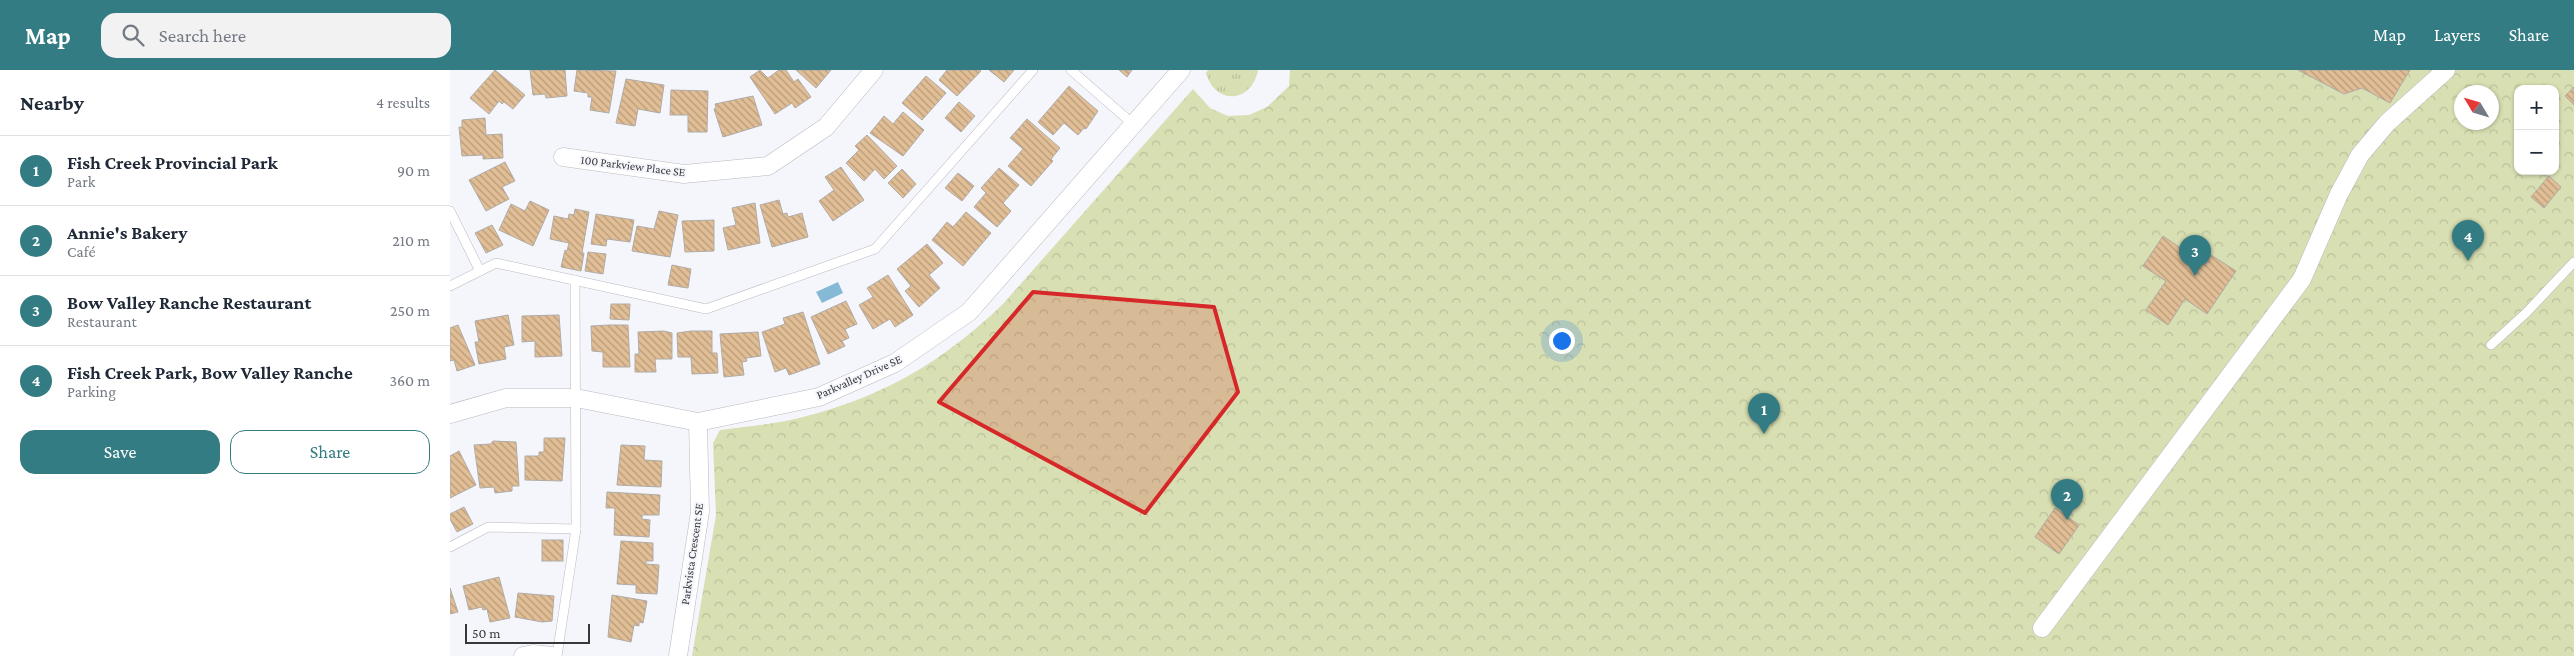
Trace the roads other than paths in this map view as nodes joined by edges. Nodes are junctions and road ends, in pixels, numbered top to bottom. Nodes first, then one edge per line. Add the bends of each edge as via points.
1 (874, 70) edge
2 (1033, 70) edge
3 (1071, 70) edge
4 (1181, 70) edge
5 (2446, 70) edge
6 (1134, 124) junction
7 (563, 157) dead end
8 (450, 211) edge
9 (2574, 262) edge
10 (480, 271) junction
11 (575, 280) junction
12 (450, 286) edge
13 (2491, 346) dead end
14 (576, 398) junction
15 (450, 414) edge
16 (698, 422) junction
17 (576, 528) junction
18 (450, 547) edge
19 (2042, 628) dead end
20 (523, 656) edge
21 (552, 656) edge
22 (557, 656) edge
23 (678, 656) edge

1 - 7 street, 100 Parkview Place SE via 826,127 768,166 684,174
2 - 11 lane via 875,249 706,309
3 - 6 lane
4 - 6 street, Parkvalley Drive SE
5 - 19 street via 2387,123 2360,155 2302,279
6 - 16 street, Parkvalley Drive SE via 969,312 920,346 895,363 819,397
8 - 10 lane
9 - 13 lane
10 - 11 lane via 496,263
10 - 12 lane
11 - 14 lane
14 - 15 street, Parkvalley Drive SE via 506,398
14 - 16 street, Parkvalley Drive SE
14 - 17 lane
16 - 23 street, Parkvista Crescent SE via 700,512
17 - 18 lane via 488,527
17 - 22 lane
20 - 21 street

